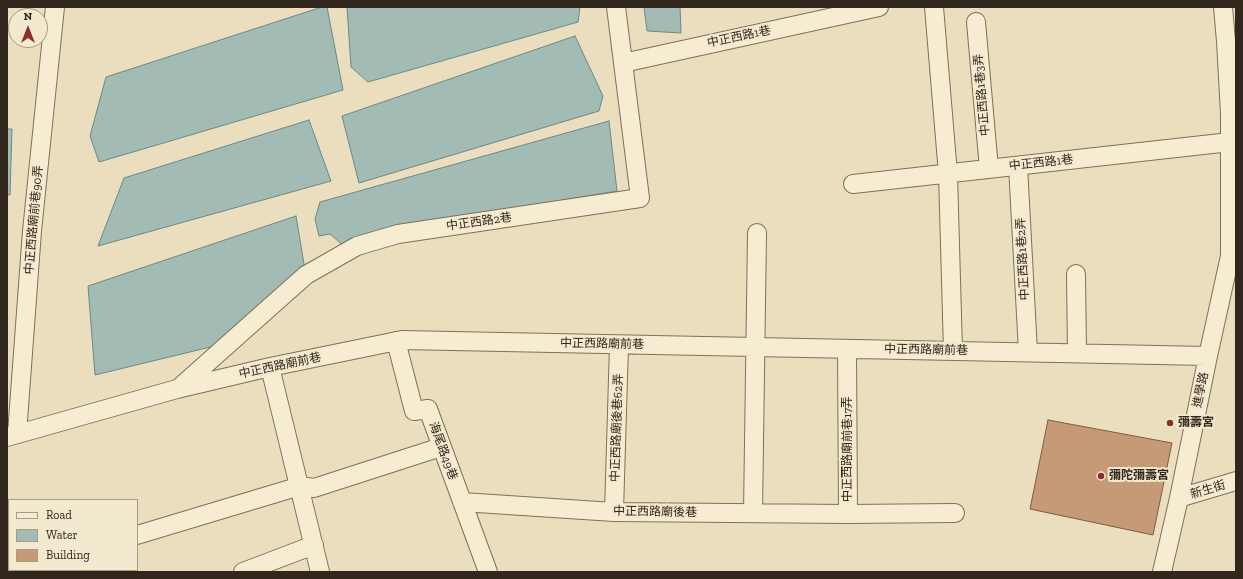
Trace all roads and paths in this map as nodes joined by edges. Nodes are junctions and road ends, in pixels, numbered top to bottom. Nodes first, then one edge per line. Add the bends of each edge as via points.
1 (55, 7) edge
2 (616, 7) edge
3 (879, 7) edge
4 (934, 7) edge
5 (1223, 7) edge
6 (976, 22) dead end
7 (1231, 41) edge
8 (623, 62) junction
9 (1230, 142) junction
10 (1018, 166) junction
11 (989, 168) junction
12 (948, 174) junction
13 (853, 184) dead end
14 (1233, 189) edge
15 (757, 233) dead end
16 (1233, 256) edge
17 (1076, 274) dead end
18 (396, 341) junction
19 (619, 344) junction
20 (755, 347) junction
21 (847, 349) junction
22 (954, 351) junction
23 (1028, 352) junction
24 (1077, 353) junction
25 (1208, 356) junction
26 (270, 367) junction
27 (177, 390) junction
28 (12, 435) edge
29 (441, 447) junction
30 (1236, 481) edge
31 (300, 486) junction
32 (1179, 498) junction
33 (462, 502) junction
34 (614, 512) junction
35 (753, 513) junction
36 (955, 513) dead end
37 (848, 514) junction
38 (138, 535) edge
39 (314, 545) junction
40 (244, 572) edge
41 (320, 572) edge
42 (488, 572) edge
43 (1162, 572) edge

1 - 28 street, 中正西路廟前巷90弄
2 - 8 street, 中正西路2巷
3 - 8 street, 中正西路1巷
4 - 12 street
5 - 7 street, 進學路
6 - 11 street, 中正西路1巷3弄
7 - 9 street, 進學路
8 - 27 street, 中正西路2巷 via 640,198 398,234 357,246 306,275
9 - 10 street, 中正西路1巷
9 - 14 street, 進學路
10 - 11 street, 中正西路1巷
10 - 23 street, 中正西路1巷2弄
11 - 12 street, 中正西路1巷
12 - 13 street, 中正西路1巷
12 - 22 street
14 - 16 street, 進學路
15 - 20 street
16 - 25 street, 進學路
17 - 24 street
18 - 19 street, 中正西路廟前巷
18 - 26 street, 中正西路廟前巷
18 - 29 street, 海尾路49巷 via 414,411 428,409
19 - 20 street, 中正西路廟前巷
19 - 34 street, 中正西路廟後巷62弄
20 - 21 street, 中正西路廟前巷
20 - 35 street
21 - 22 street, 中正西路廟前巷
21 - 37 street, 中正西路廟前巷17弄
22 - 23 street, 中正西路廟前巷
23 - 24 street, 中正西路廟前巷
24 - 25 street, 中正西路廟前巷
25 - 32 street, 進學路
26 - 27 street, 中正西路廟前巷
26 - 31 street
27 - 28 street, 中正西路廟前巷
29 - 31 street via 314,488
29 - 33 street, 海尾路49巷
30 - 32 street, 新生街
31 - 38 street
31 - 39 street
32 - 43 street, 進學路
33 - 34 street, 中正西路廟後巷
33 - 42 street, 海尾路49巷
34 - 35 street, 中正西路廟後巷
35 - 37 street, 中正西路廟後巷
36 - 37 street, 中正西路廟前巷17弄
39 - 40 street
39 - 41 street

